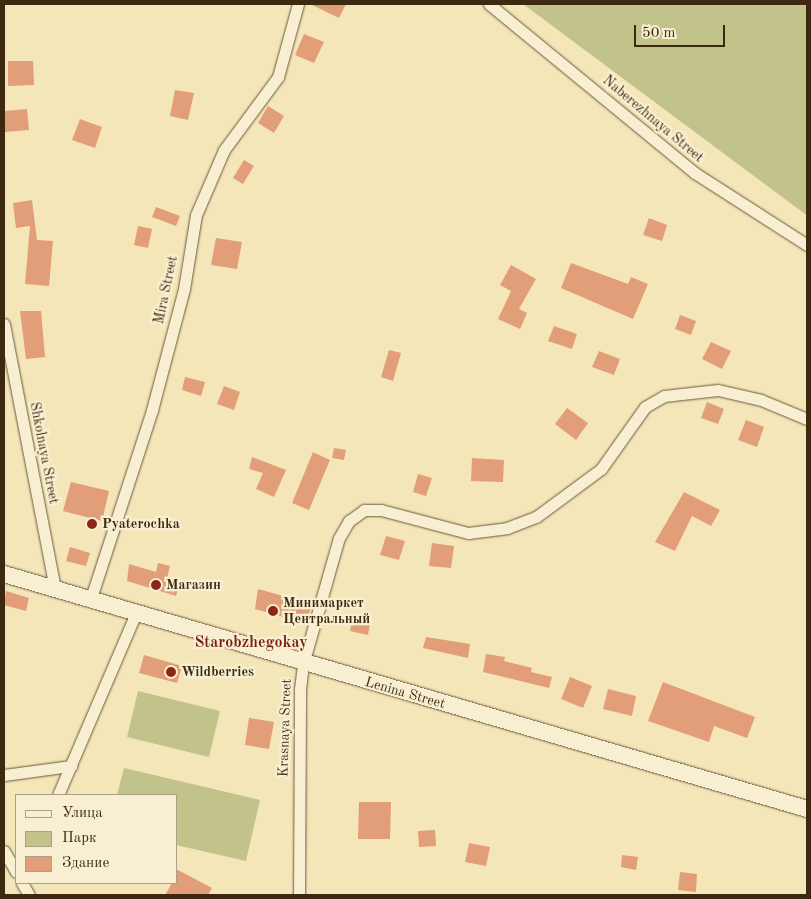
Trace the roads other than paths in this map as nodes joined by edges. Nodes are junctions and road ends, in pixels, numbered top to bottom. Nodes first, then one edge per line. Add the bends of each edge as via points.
1 (298, 4) edge
2 (489, 4) edge
3 (807, 245) edge
4 (4, 324) edge
5 (807, 419) edge
6 (4, 574) edge
7 (55, 588) junction
8 (91, 598) junction
9 (137, 611) junction
10 (303, 664) junction
11 (71, 766) junction
12 (4, 775) edge
13 (58, 794) edge
14 (807, 809) edge
15 (4, 851) edge
16 (15, 870) edge
17 (299, 895) edge

1 - 8 street, Mira Street via 278,78 224,150 196,215 184,290 152,410
2 - 3 street, Naberezhnaya Street via 695,173
4 - 7 street, Shkolnaya Street
5 - 10 street, Krasnaya Street via 762,400 718,390 664,396 645,407 601,469 536,517 506,528 468,534 381,510 364,510 349,521 339,538
6 - 7 street, Lenina Street
7 - 8 street, Lenina Street
8 - 9 street, Lenina Street
9 - 10 street, Lenina Street
9 - 11 street
10 - 14 street, Lenina Street
10 - 17 street, Krasnaya Street via 298,773
11 - 12 street
11 - 13 street
15 - 16 street

